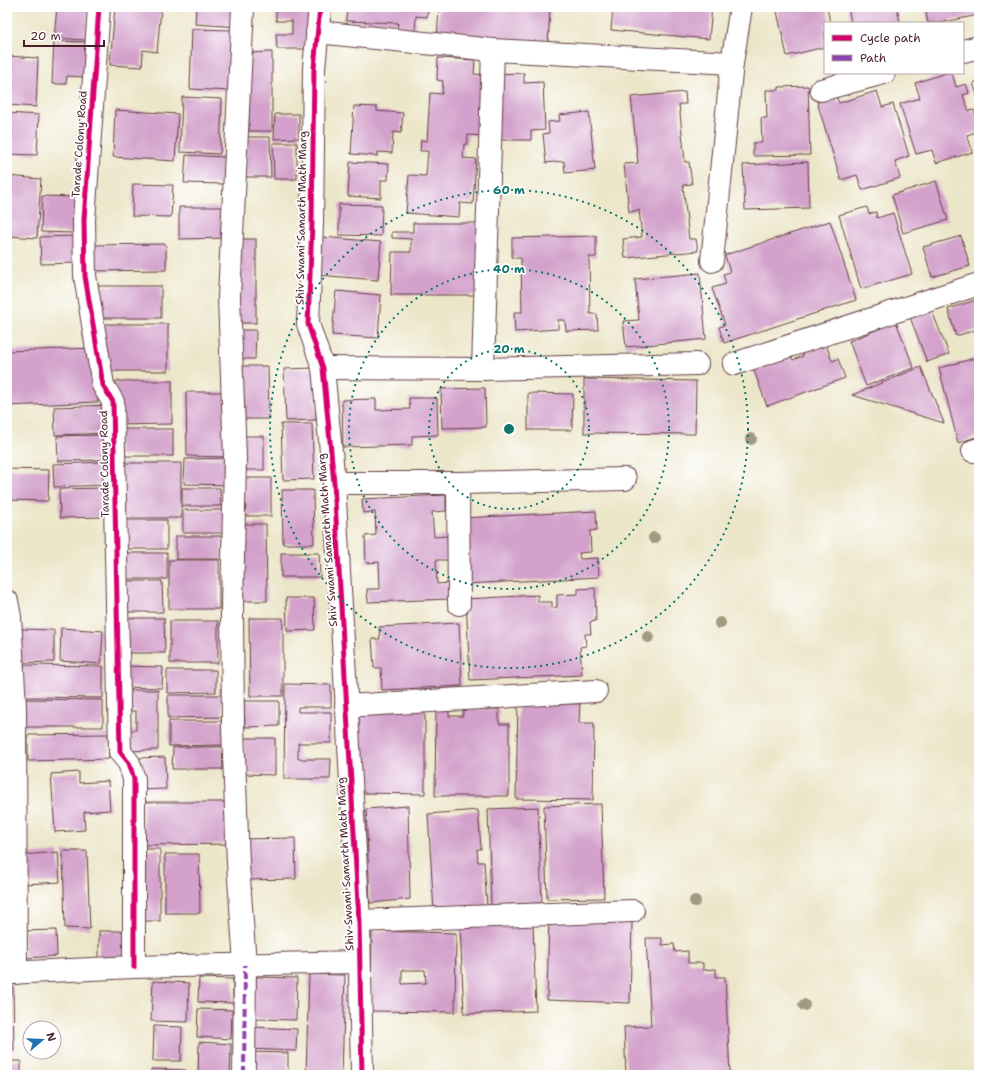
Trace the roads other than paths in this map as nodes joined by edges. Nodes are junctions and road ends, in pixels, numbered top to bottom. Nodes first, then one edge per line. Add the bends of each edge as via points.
1 (99, 7) edge
2 (244, 7) edge
3 (320, 7) edge
4 (741, 7) edge
5 (318, 32) junction
6 (979, 47) edge
7 (493, 50) junction
8 (964, 52) edge
9 (732, 63) junction
10 (880, 74) edge
11 (821, 90) dead end
12 (712, 261) dead end
13 (979, 284) edge
14 (696, 364) dead end
15 (734, 364) dead end
16 (323, 368) junction
17 (483, 369) junction
18 (625, 479) dead end
19 (334, 483) junction
20 (458, 483) junction
21 (7, 601) edge
22 (459, 604) dead end
23 (596, 692) dead end
24 (346, 706) junction
25 (633, 912) dead end
26 (359, 921) junction
27 (359, 962) junction
28 (244, 965) junction
29 (134, 967) junction
30 (12, 973) edge
31 (244, 1075) edge
32 (362, 1075) edge

1 - 29 street, Tarade Colony Road via 84,220 85,276 103,385 113,402 120,752 129,763 134,779 135,802
2 - 28 street via 229,298 235,458 233,728
3 - 5 street, Shiv Swami Samarth Math Marg
4 - 9 street
5 - 7 street
5 - 16 street, Shiv Swami Samarth Math Marg via 314,68 308,324
6 - 8 street
7 - 9 street
7 - 17 street
9 - 12 street
10 - 11 street
13 - 15 street
14 - 17 street
16 - 17 street
16 - 19 street, Shiv Swami Samarth Math Marg
18 - 20 street
19 - 20 street
19 - 24 street, Shiv Swami Samarth Math Marg
20 - 22 street
21 - 30 street via 15,708
23 - 24 street
24 - 26 street, Shiv Swami Samarth Math Marg
25 - 26 street
26 - 27 street, Shiv Swami Samarth Math Marg
27 - 28 street
27 - 32 street, Shiv Swami Samarth Math Marg
28 - 29 street
28 - 31 street
29 - 30 street

